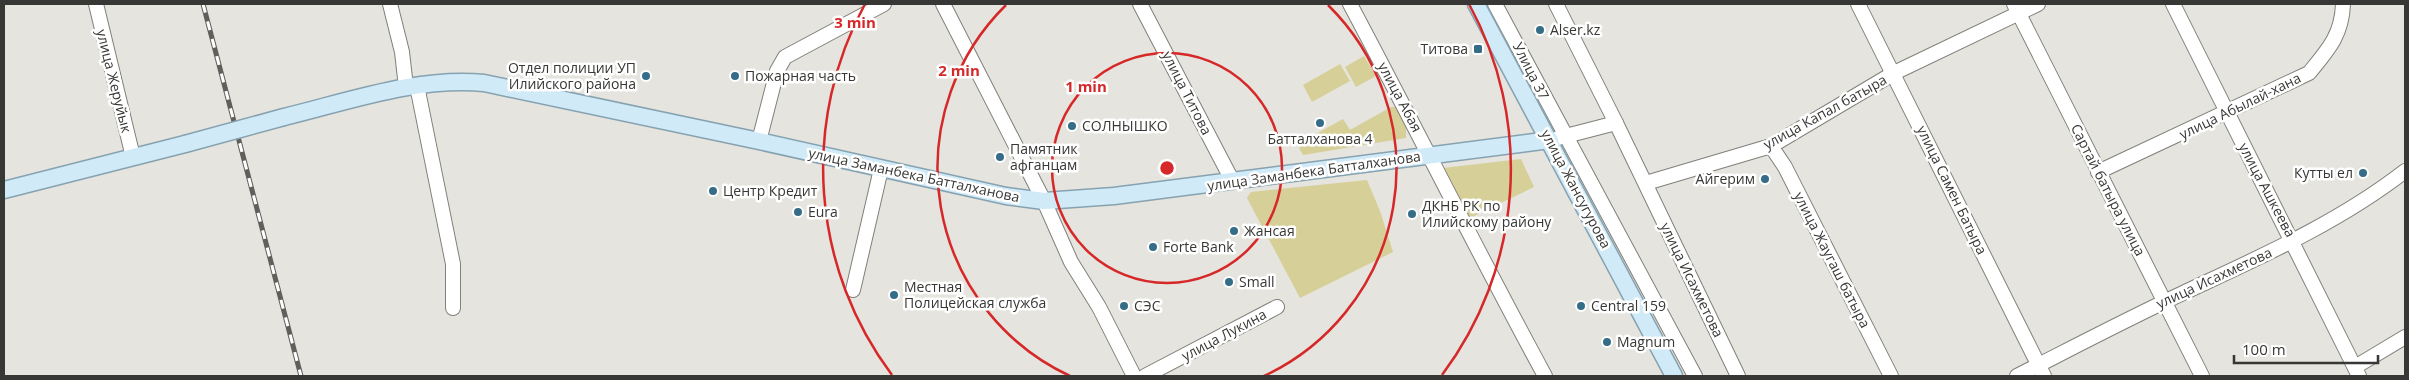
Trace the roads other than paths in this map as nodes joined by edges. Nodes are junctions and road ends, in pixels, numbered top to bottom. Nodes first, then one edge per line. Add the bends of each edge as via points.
1 (96, 4) edge
2 (390, 4) edge
3 (884, 4) edge
4 (943, 4) edge
5 (1140, 4) edge
6 (1350, 4) edge
7 (1476, 4) edge
8 (1496, 4) edge
9 (1556, 4) edge
10 (1858, 4) edge
11 (2038, 4) edge
12 (2173, 4) edge
13 (2343, 4) edge
14 (2017, 8) edge
15 (1894, 73) junction
16 (411, 86) junction
17 (2226, 113) junction
18 (1616, 123) junction
19 (1550, 140) junction
20 (759, 141) junction
21 (1771, 146) junction
22 (1431, 156) junction
23 (133, 157) junction
24 (880, 169) junction
25 (2405, 171) edge
26 (2098, 172) junction
27 (1233, 182) junction
28 (1646, 184) junction
29 (4, 190) edge
30 (1044, 201) junction
31 (2293, 241) junction
32 (853, 290) dead end
33 (2165, 301) junction
34 (1277, 307) dead end
35 (453, 308) dead end
36 (2405, 337) edge
37 (2041, 371) edge
38 (2357, 372) edge
39 (1134, 376) edge
40 (1145, 376) edge
41 (1545, 376) edge
42 (1674, 376) edge
43 (1695, 376) edge
44 (1738, 376) edge
45 (1891, 376) edge
46 (2017, 376) edge
47 (2202, 376) edge

1 - 23 street, улица Жеруйык
2 - 16 street
3 - 20 street via 785,57 777,71
4 - 30 street
5 - 27 street, улица Титова
6 - 22 street, улица Абая
7 - 19 main road, улица Жансугурова
8 - 43 street, Улица 37
9 - 18 street
10 - 15 street, улица Самен Батыра
11 - 14 street, улица Капал батыра
12 - 17 street, улица Ашкеева
13 - 17 street, улица Абылай-хана via 2342,19 2332,46 2309,73
14 - 15 street, улица Капал батыра
14 - 26 street, Сартай батыра улица
15 - 21 street, улица Капал батыра
15 - 37 street, улица Самен Батыра
16 - 20 main road, улица Заманбека Батталханова via 484,83
16 - 23 main road, улица Заманбека Батталханова, bridge
16 - 35 street via 453,264
17 - 26 street, улица Абылай-хана
17 - 31 street, улица Ашкеева
18 - 19 street
18 - 28 street
19 - 22 main road, улица Заманбека Батталханова
19 - 42 main road, улица Жансугурова
20 - 24 main road, улица Заманбека Батталханова
21 - 28 street, улица Капал батыра
21 - 45 street, улица Жаугаш батыра
22 - 27 main road, улица Заманбека Батталханова
22 - 41 street, улица Абая via 1482,260
23 - 29 main road
24 - 30 main road, улица Заманбека Батталханова
24 - 32 street
25 - 31 street, улица Исахметова via 2372,196
26 - 33 street, Сартай батыра улица
27 - 30 main road, улица Заманбека Батталханова
28 - 44 street, улица Исахметова
30 - 39 street via 1071,262 1099,307
31 - 33 street, улица Исахметова
31 - 38 street, улица Ашкеева
33 - 37 street, улица Исахметова
33 - 47 street, Сартай батыра улица
34 - 40 street, улица Лукина
36 - 38 street
37 - 46 street, улица Исахметова

